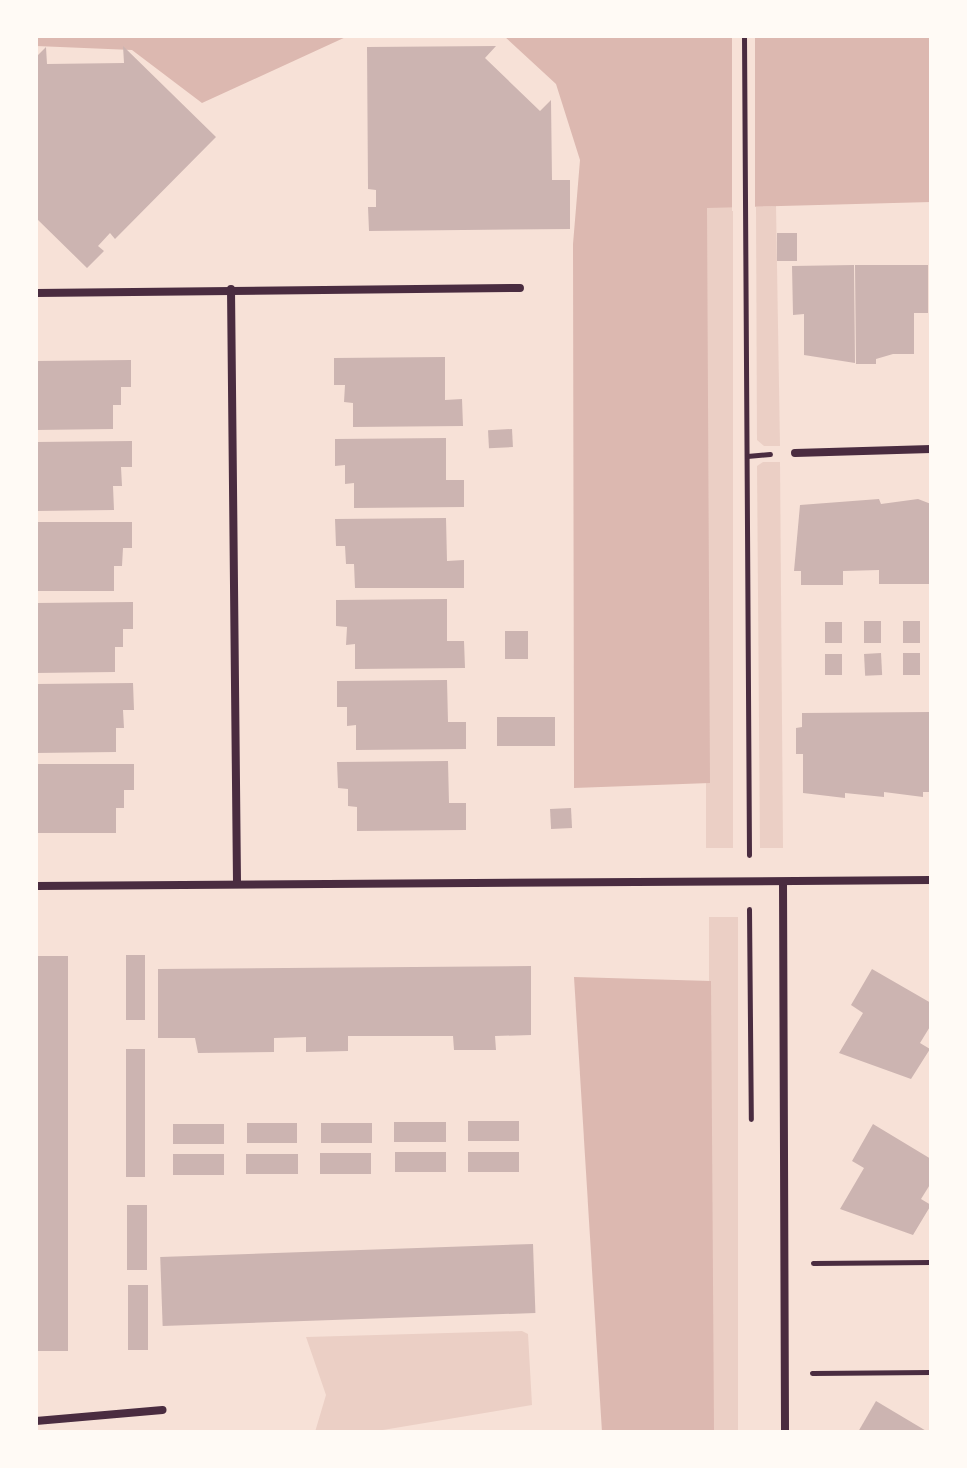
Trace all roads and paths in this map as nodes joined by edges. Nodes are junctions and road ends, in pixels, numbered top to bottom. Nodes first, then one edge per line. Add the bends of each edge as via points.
1 (744, 36) edge
2 (520, 288) dead end
3 (231, 289) junction
4 (36, 293) edge
5 (931, 449) edge
6 (795, 453) dead end
7 (931, 880) edge
8 (749, 882) junction
9 (783, 882) junction
10 (237, 883) junction
11 (36, 886) edge
12 (751, 1133) dead end
13 (931, 1262) edge
14 (784, 1263) junction
15 (931, 1372) edge
16 (785, 1373) junction
17 (163, 1410) dead end
18 (36, 1421) edge
19 (785, 1432) edge

1 - 8 path
2 - 3 street
3 - 4 street
3 - 10 street
5 - 6 street
7 - 9 street
8 - 9 street
8 - 10 street
8 - 12 path
9 - 14 street
10 - 11 street
13 - 14 path
14 - 16 street
15 - 16 path
16 - 19 street
17 - 18 street

